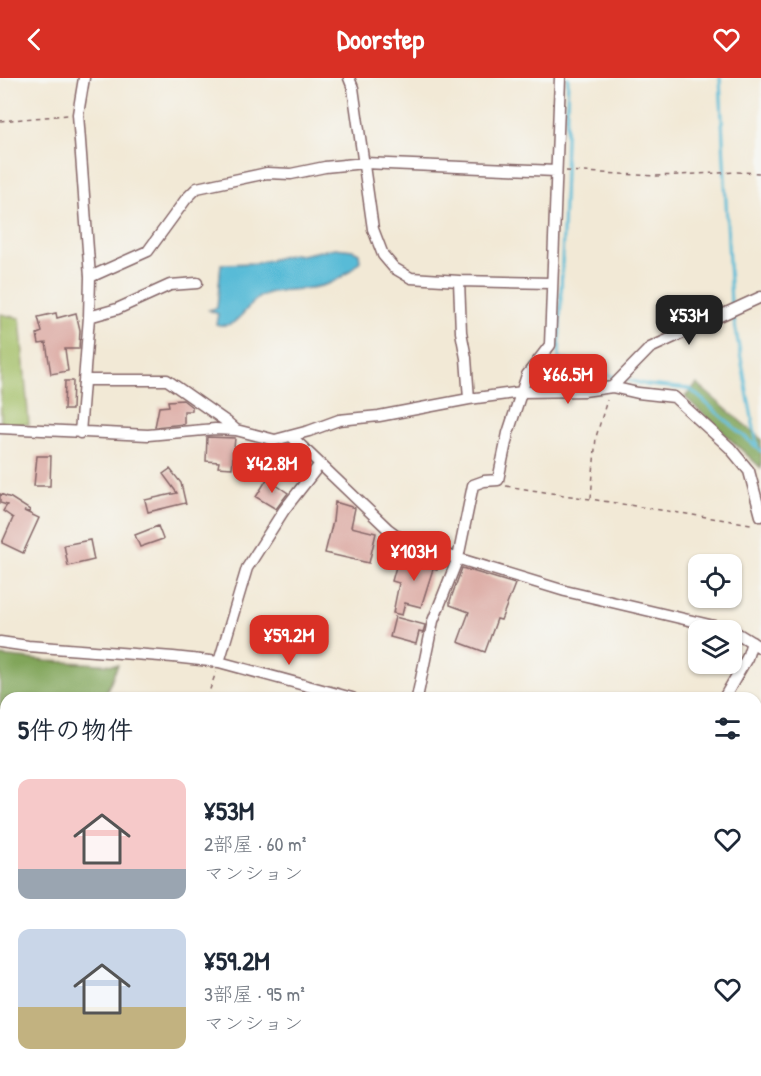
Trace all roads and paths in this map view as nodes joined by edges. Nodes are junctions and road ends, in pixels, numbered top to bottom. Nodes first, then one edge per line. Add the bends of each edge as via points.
1 (84, 78) edge
2 (349, 78) edge
3 (560, 78) edge
4 (78, 114) junction
5 (0, 121) edge
6 (364, 163) junction
7 (556, 171) junction
8 (761, 173) edge
9 (90, 277) junction
10 (459, 281) junction
11 (197, 283) dead end
12 (551, 283) junction
13 (761, 297) edge
14 (89, 317) junction
15 (85, 380) junction
16 (612, 387) junction
17 (522, 392) junction
18 (469, 399) junction
19 (0, 428) edge
20 (236, 430) junction
21 (80, 433) junction
22 (292, 437) junction
23 (320, 464) junction
24 (498, 480) junction
25 (591, 499) junction
26 (760, 514) edge
27 (458, 558) junction
28 (689, 620) edge
29 (742, 636) edge
30 (0, 642) edge
31 (757, 645) edge
32 (219, 662) junction
33 (209, 692) edge
34 (330, 692) edge
35 (418, 692) edge
36 (727, 692) edge

1 - 4 street
2 - 6 street
3 - 7 street
4 - 5 path
4 - 9 street
6 - 7 street
6 - 9 street via 291,174 267,173 197,188 148,251
6 - 10 street via 373,229 383,255 394,268 411,278
7 - 8 path via 657,176
7 - 12 street
9 - 14 street
10 - 12 street
10 - 18 street
11 - 14 street via 170,285
12 - 17 street via 550,345 528,375
13 - 16 street via 650,348
14 - 15 street
15 - 20 street via 167,380
15 - 21 street
16 - 17 street
16 - 25 path via 596,437
16 - 26 street via 674,397 730,448 749,471
17 - 18 street
17 - 24 street
18 - 22 street via 339,420
19 - 21 street
20 - 21 street via 148,435
20 - 22 street via 275,440
22 - 23 street
23 - 27 street via 407,543
23 - 32 street via 284,510 247,568
24 - 25 path via 503,485
24 - 27 street via 473,485
25 - 26 path via 751,524
27 - 28 street via 565,591
27 - 35 street via 433,621
29 - 31 street
30 - 32 street
31 - 36 street
32 - 33 path
32 - 34 street

